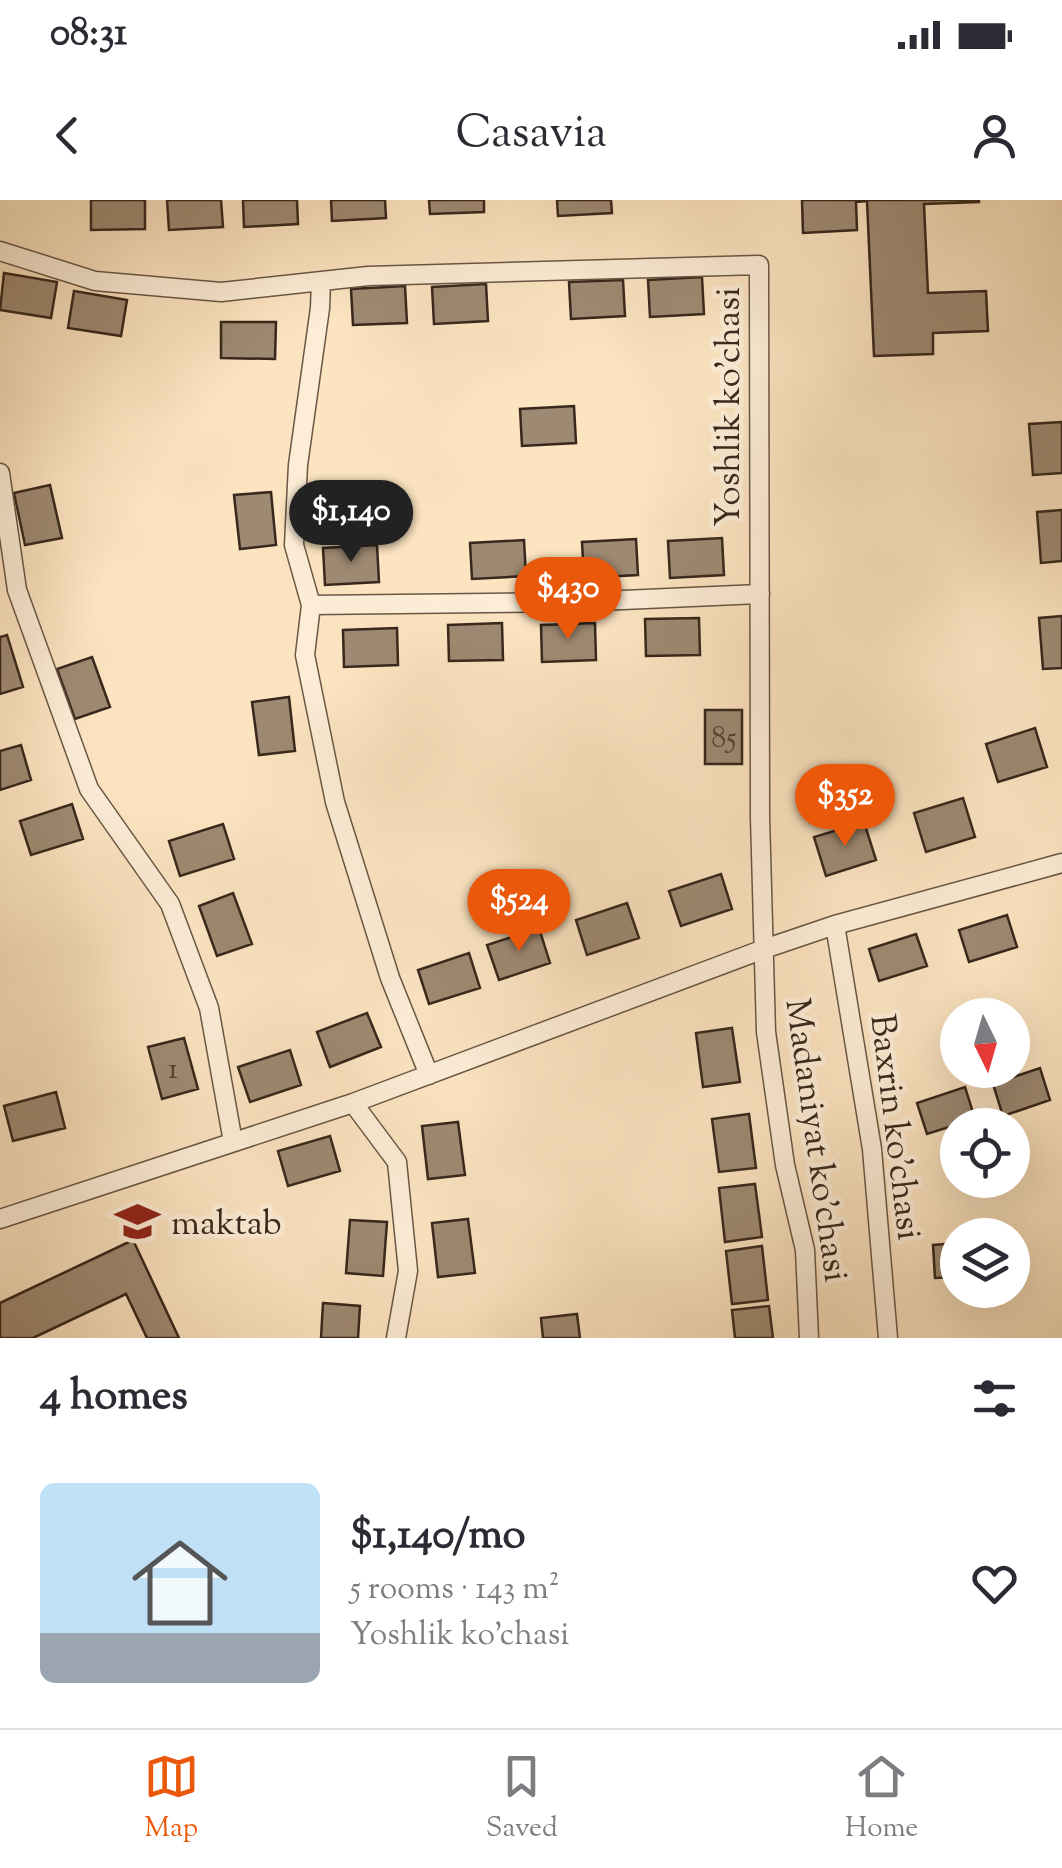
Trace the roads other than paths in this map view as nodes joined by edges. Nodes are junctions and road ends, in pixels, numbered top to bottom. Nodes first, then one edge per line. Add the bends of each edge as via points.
1 (0, 251) edge
2 (321, 281) junction
3 (0, 473) edge
4 (760, 594) junction
5 (311, 605) junction
6 (1062, 863) edge
7 (835, 925) junction
8 (764, 950) junction
9 (430, 1075) junction
10 (353, 1103) junction
11 (233, 1142) junction
12 (0, 1219) edge
13 (396, 1338) edge
14 (809, 1338) edge
15 (888, 1338) edge

1 - 2 street, Yoshlik ko'chasi via 95,281 221,292
2 - 4 street, Yoshlik ko'chasi via 760,265
2 - 5 street via 294,545
3 - 11 street via 17,590 89,788 170,904 209,1008
4 - 5 street
4 - 8 street, Yoshlik ko'chasi
5 - 9 street via 305,655 335,802 390,978
6 - 7 street
7 - 8 street
7 - 15 street, Baxrin ko'chasi via 872,1149
8 - 9 street
8 - 14 street, Madaniyat ko'chasi via 766,1032 805,1250
9 - 10 street
10 - 11 street
10 - 13 street via 397,1162 408,1271
11 - 12 street

